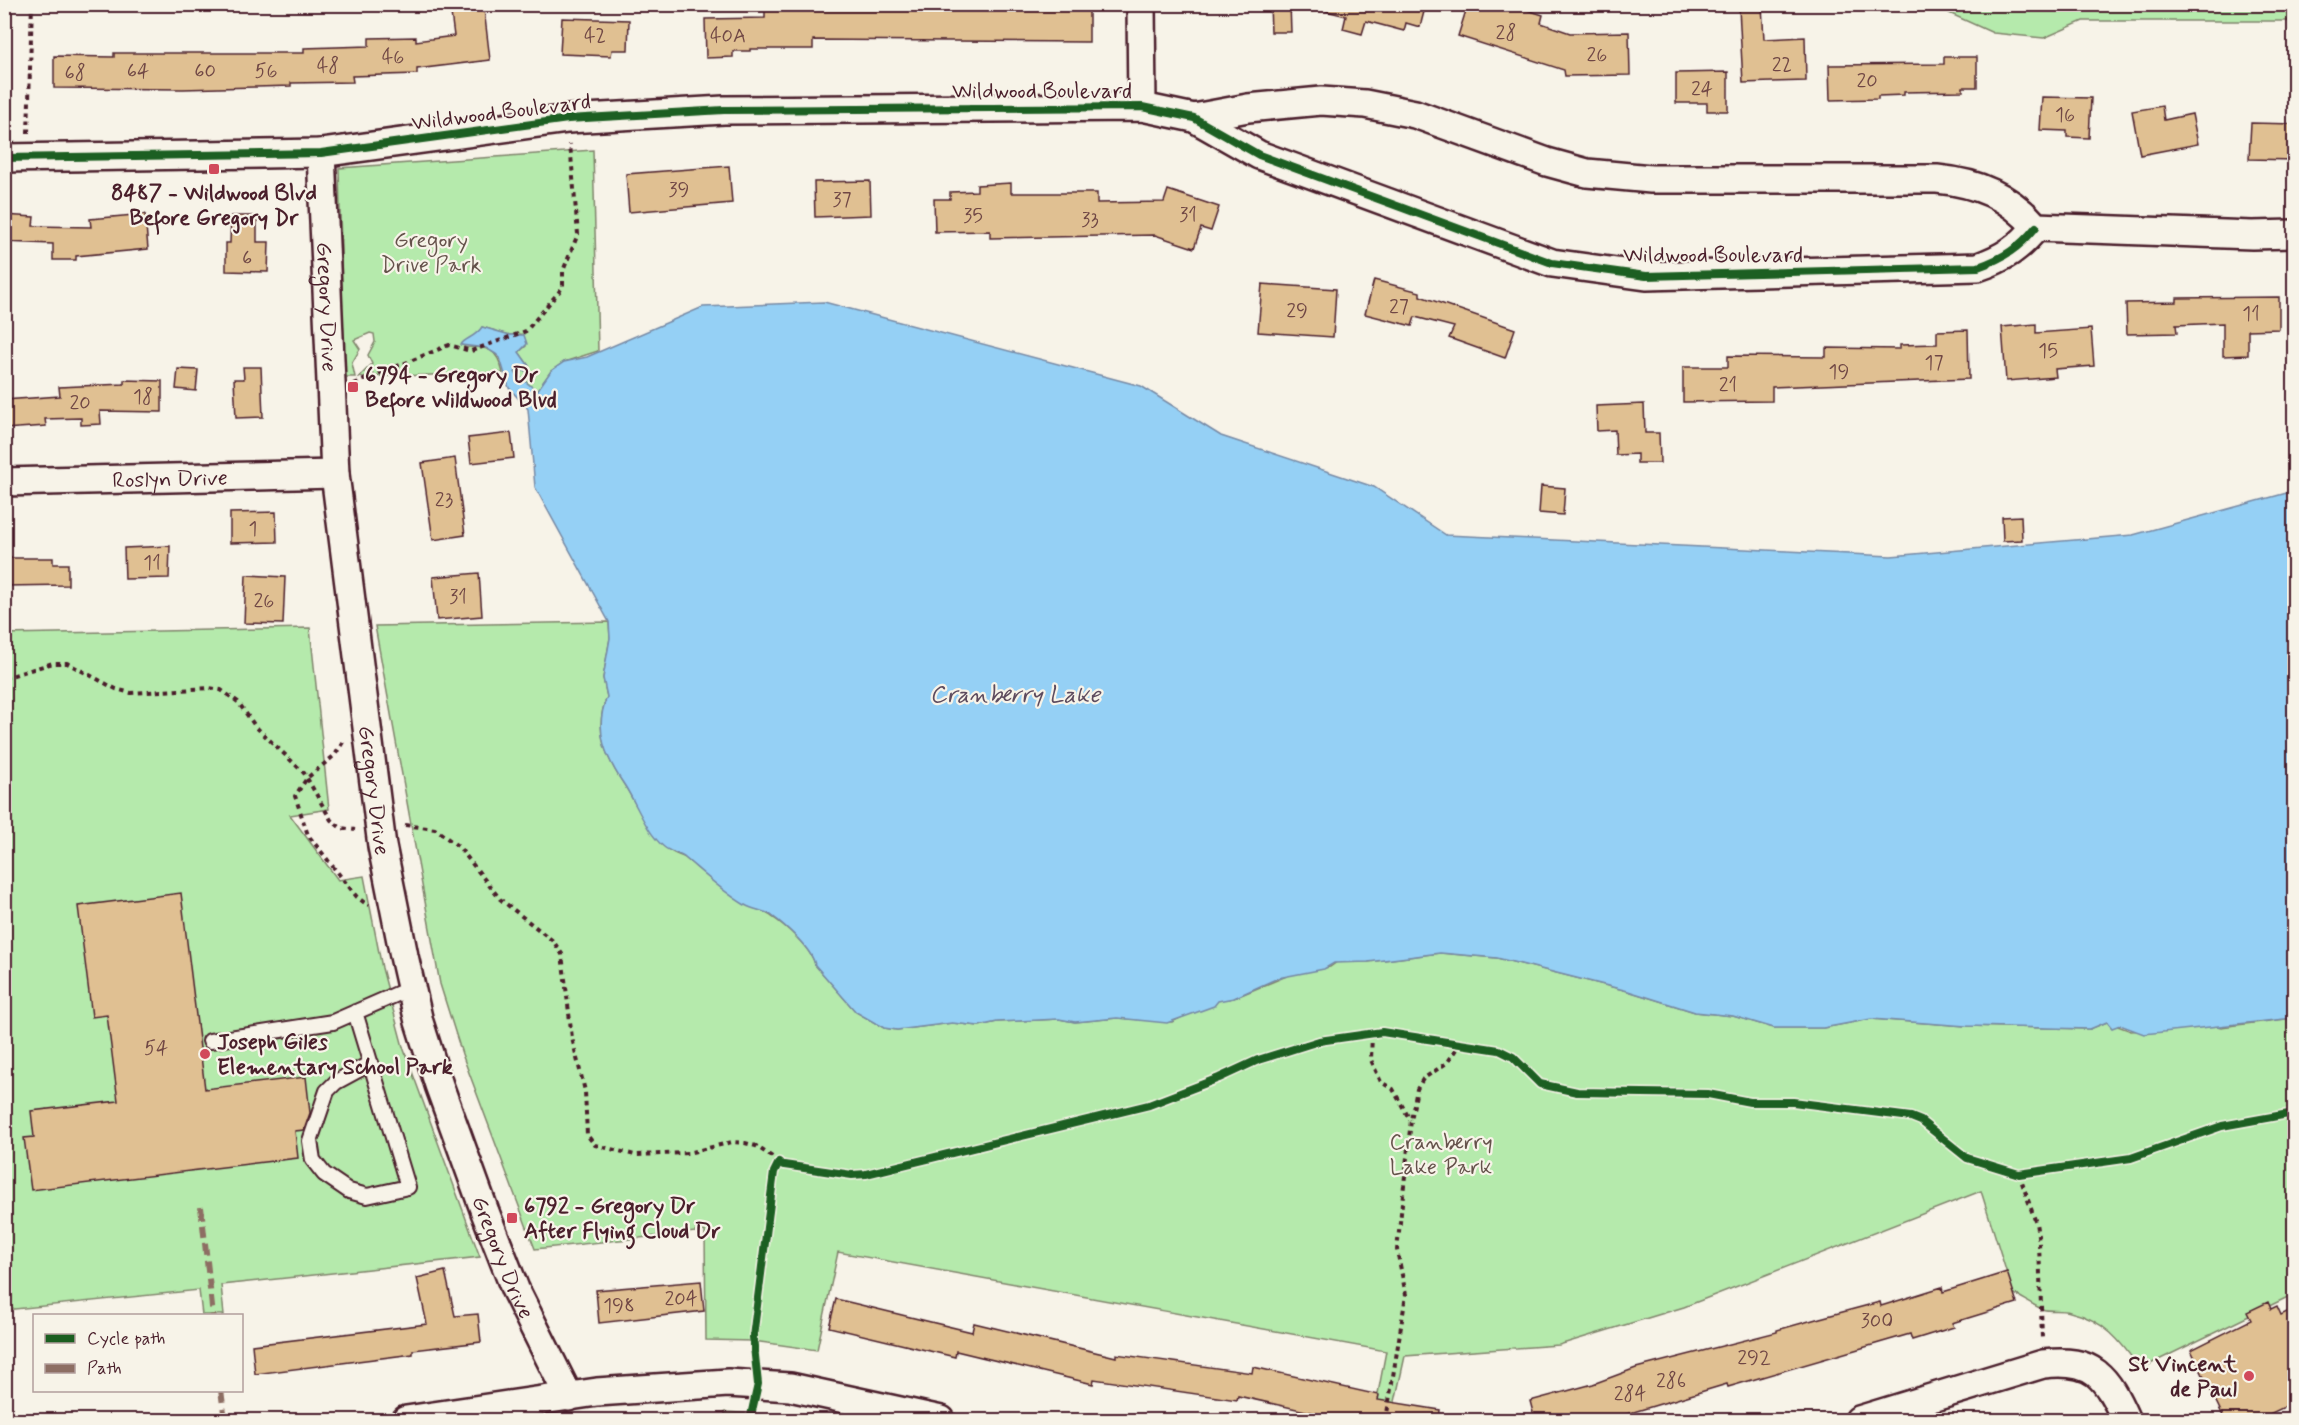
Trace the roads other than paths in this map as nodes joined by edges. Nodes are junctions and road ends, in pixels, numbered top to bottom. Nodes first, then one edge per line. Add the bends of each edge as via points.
1 (1141, 4) edge
2 (1142, 107) junction
3 (1194, 118) junction
4 (321, 153) junction
5 (16, 158) edge
6 (2036, 227) junction
7 (2295, 234) edge
8 (335, 474) junction
9 (4, 482) edge
10 (411, 988) junction
11 (355, 1012) junction
12 (210, 1041) dead end
13 (370, 1063) junction
14 (569, 1397) junction
15 (926, 1419) edge
16 (1866, 1419) edge
17 (406, 1420) edge
18 (2126, 1420) edge

1 - 2 street
2 - 3 street, Wildwood Boulevard
2 - 4 street, Wildwood Boulevard via 724,110 567,119
3 - 6 street, Wildwood Boulevard via 1321,101 1365,104 1415,114 1587,173 1651,179 1960,181 1981,186 2019,207
3 - 6 street, Wildwood Boulevard via 1259,155 1552,262 1586,270 1646,276 1978,267 2020,247
4 - 5 street, Wildwood Boulevard
4 - 8 street, Gregory Drive
6 - 7 street
8 - 9 street, Roslyn Drive
8 - 10 street, Gregory Drive via 382,846
10 - 11 lane
10 - 14 street, Gregory Drive via 439,1085 506,1268
11 - 12 lane via 333,1022
11 - 13 lane
13 - 13 lane via 408,1187 367,1196 349,1191 324,1174 313,1160 310,1142 327,1091
14 - 15 street via 597,1392 758,1384 797,1389
14 - 17 street
16 - 18 street via 2043,1364 2063,1362 2089,1366 2103,1380

